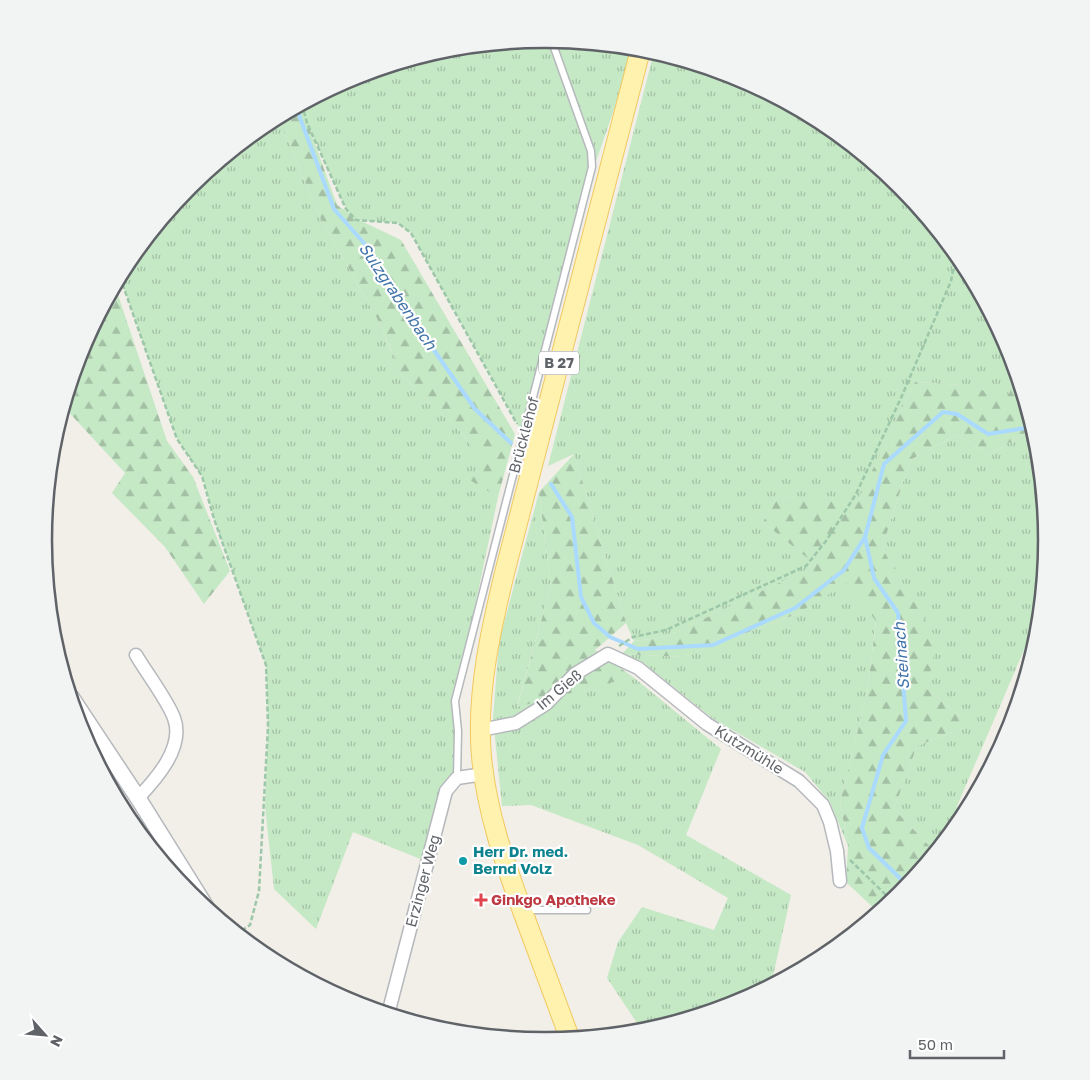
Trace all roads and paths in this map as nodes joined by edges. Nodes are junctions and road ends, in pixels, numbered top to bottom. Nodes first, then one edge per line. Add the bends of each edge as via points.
1 (554, 48) edge
2 (639, 57) edge
3 (304, 110) edge
4 (954, 266) edge
5 (123, 286) edge
6 (524, 436) junction
7 (633, 637) dead end
8 (608, 654) joint
9 (136, 656) dead end
10 (88, 723) edge
11 (481, 730) junction
12 (484, 774) junction
13 (457, 778) junction
14 (138, 798) junction
15 (836, 847) junction
16 (187, 878) edge
17 (840, 881) dead end
18 (886, 895) edge
19 (522, 910) junction
20 (587, 910) dead end
21 (244, 930) edge
22 (390, 1007) edge
23 (567, 1031) edge

1 - 6 lane, Brücklehof via 590,151 592,166
2 - 11 main road, B 27 via 491,628 483,680
3 - 6 path via 346,209 356,220 398,223 411,233
4 - 7 path via 951,281 901,398 856,494 806,566 666,630
5 - 21 path via 177,439 202,476 266,665 266,762 259,891 250,925
6 - 13 lane, Brücklehof via 455,701
8 - 11 street, Im Gieß via 575,674 546,704 516,723
8 - 15 street, Kutzmühle via 638,668 707,724 799,780 823,805
9 - 14 street via 175,718 176,733 161,774
10 - 14 street
11 - 12 main road, B 27
12 - 13 street
12 - 19 main road, B 27 via 492,820
13 - 22 street, Erzinger Weg via 446,791
14 - 16 street
15 - 17 street, Kutzmühle
15 - 18 path
19 - 20 lane
19 - 23 main road, B 27

